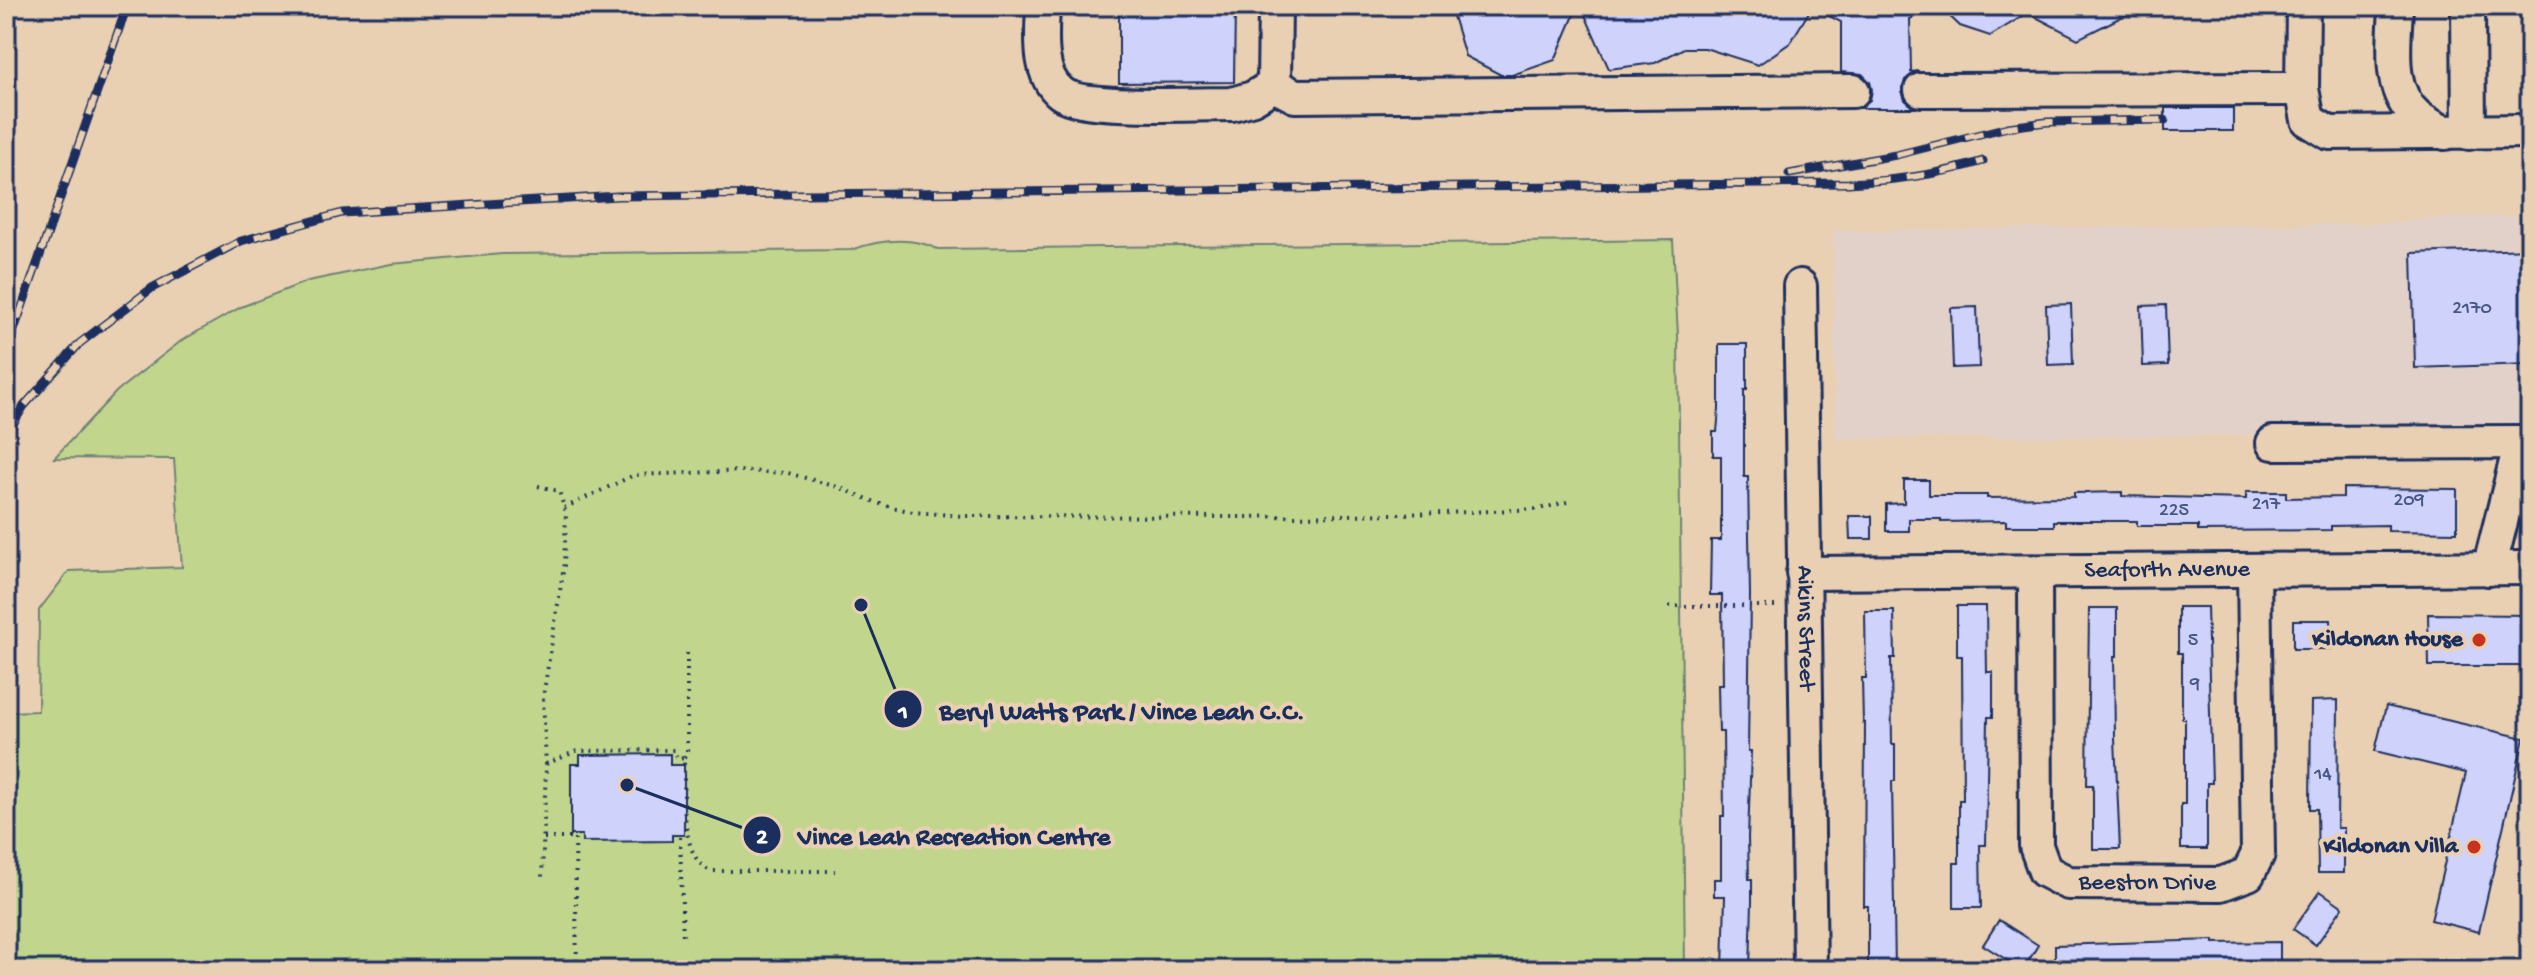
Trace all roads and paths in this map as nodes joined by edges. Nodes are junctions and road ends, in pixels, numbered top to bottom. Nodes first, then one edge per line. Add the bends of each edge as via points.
1 (1043, 6) edge
2 (1275, 6) edge
3 (2303, 6) edge
4 (2396, 6) edge
5 (2468, 6) edge
6 (1274, 85) junction
7 (2302, 89) junction
8 (1921, 90) dead end
9 (1853, 91) dead end
10 (2530, 131) edge
11 (2457, 133) junction
12 (1800, 286) dead end
13 (2273, 443) dead end
14 (538, 486) dead end
15 (1567, 502) dead end
16 (564, 508) junction
17 (2530, 568) edge
18 (2489, 569) junction
19 (2254, 571) junction
20 (2035, 572) junction
21 (1803, 573) junction
22 (1669, 606) dead end
23 (1804, 606) junction
24 (687, 649) dead end
25 (684, 758) junction
26 (546, 764) junction
27 (680, 837) dead end
28 (544, 838) junction
29 (835, 871) dead end
30 (542, 877) dead end
31 (683, 941) dead end
32 (577, 970) edge
33 (1810, 970) edge

1 - 6 street via 1047,74 1061,94 1087,102 1232,104
2 - 6 street
3 - 7 street
4 - 11 street via 2398,92 2416,116
5 - 11 street
6 - 9 street via 1295,96
7 - 8 street
7 - 11 street via 2308,120 2329,133
10 - 11 street
12 - 21 street, Aikins Street
13 - 18 street via 2521,442
14 - 16 path via 559,491
15 - 16 path via 1539,509 1429,513 963,516 883,505 788,473 744,471 634,475
16 - 26 path via 564,566 543,697
17 - 18 street, Seaforth Avenue
18 - 19 street, Seaforth Avenue
19 - 20 street, Seaforth Avenue
19 - 20 street, Beeston Drive via 2258,854 2248,874 2221,884 2068,883 2045,871 2036,846
20 - 21 street, Seaforth Avenue
21 - 23 street, Aikins Street
22 - 23 path
23 - 33 street, Aikins Street
24 - 25 path
25 - 26 path via 677,759 674,750 577,751
25 - 29 path via 687,843 702,868
26 - 28 path
27 - 31 path
28 - 30 path
28 - 32 path via 575,838

